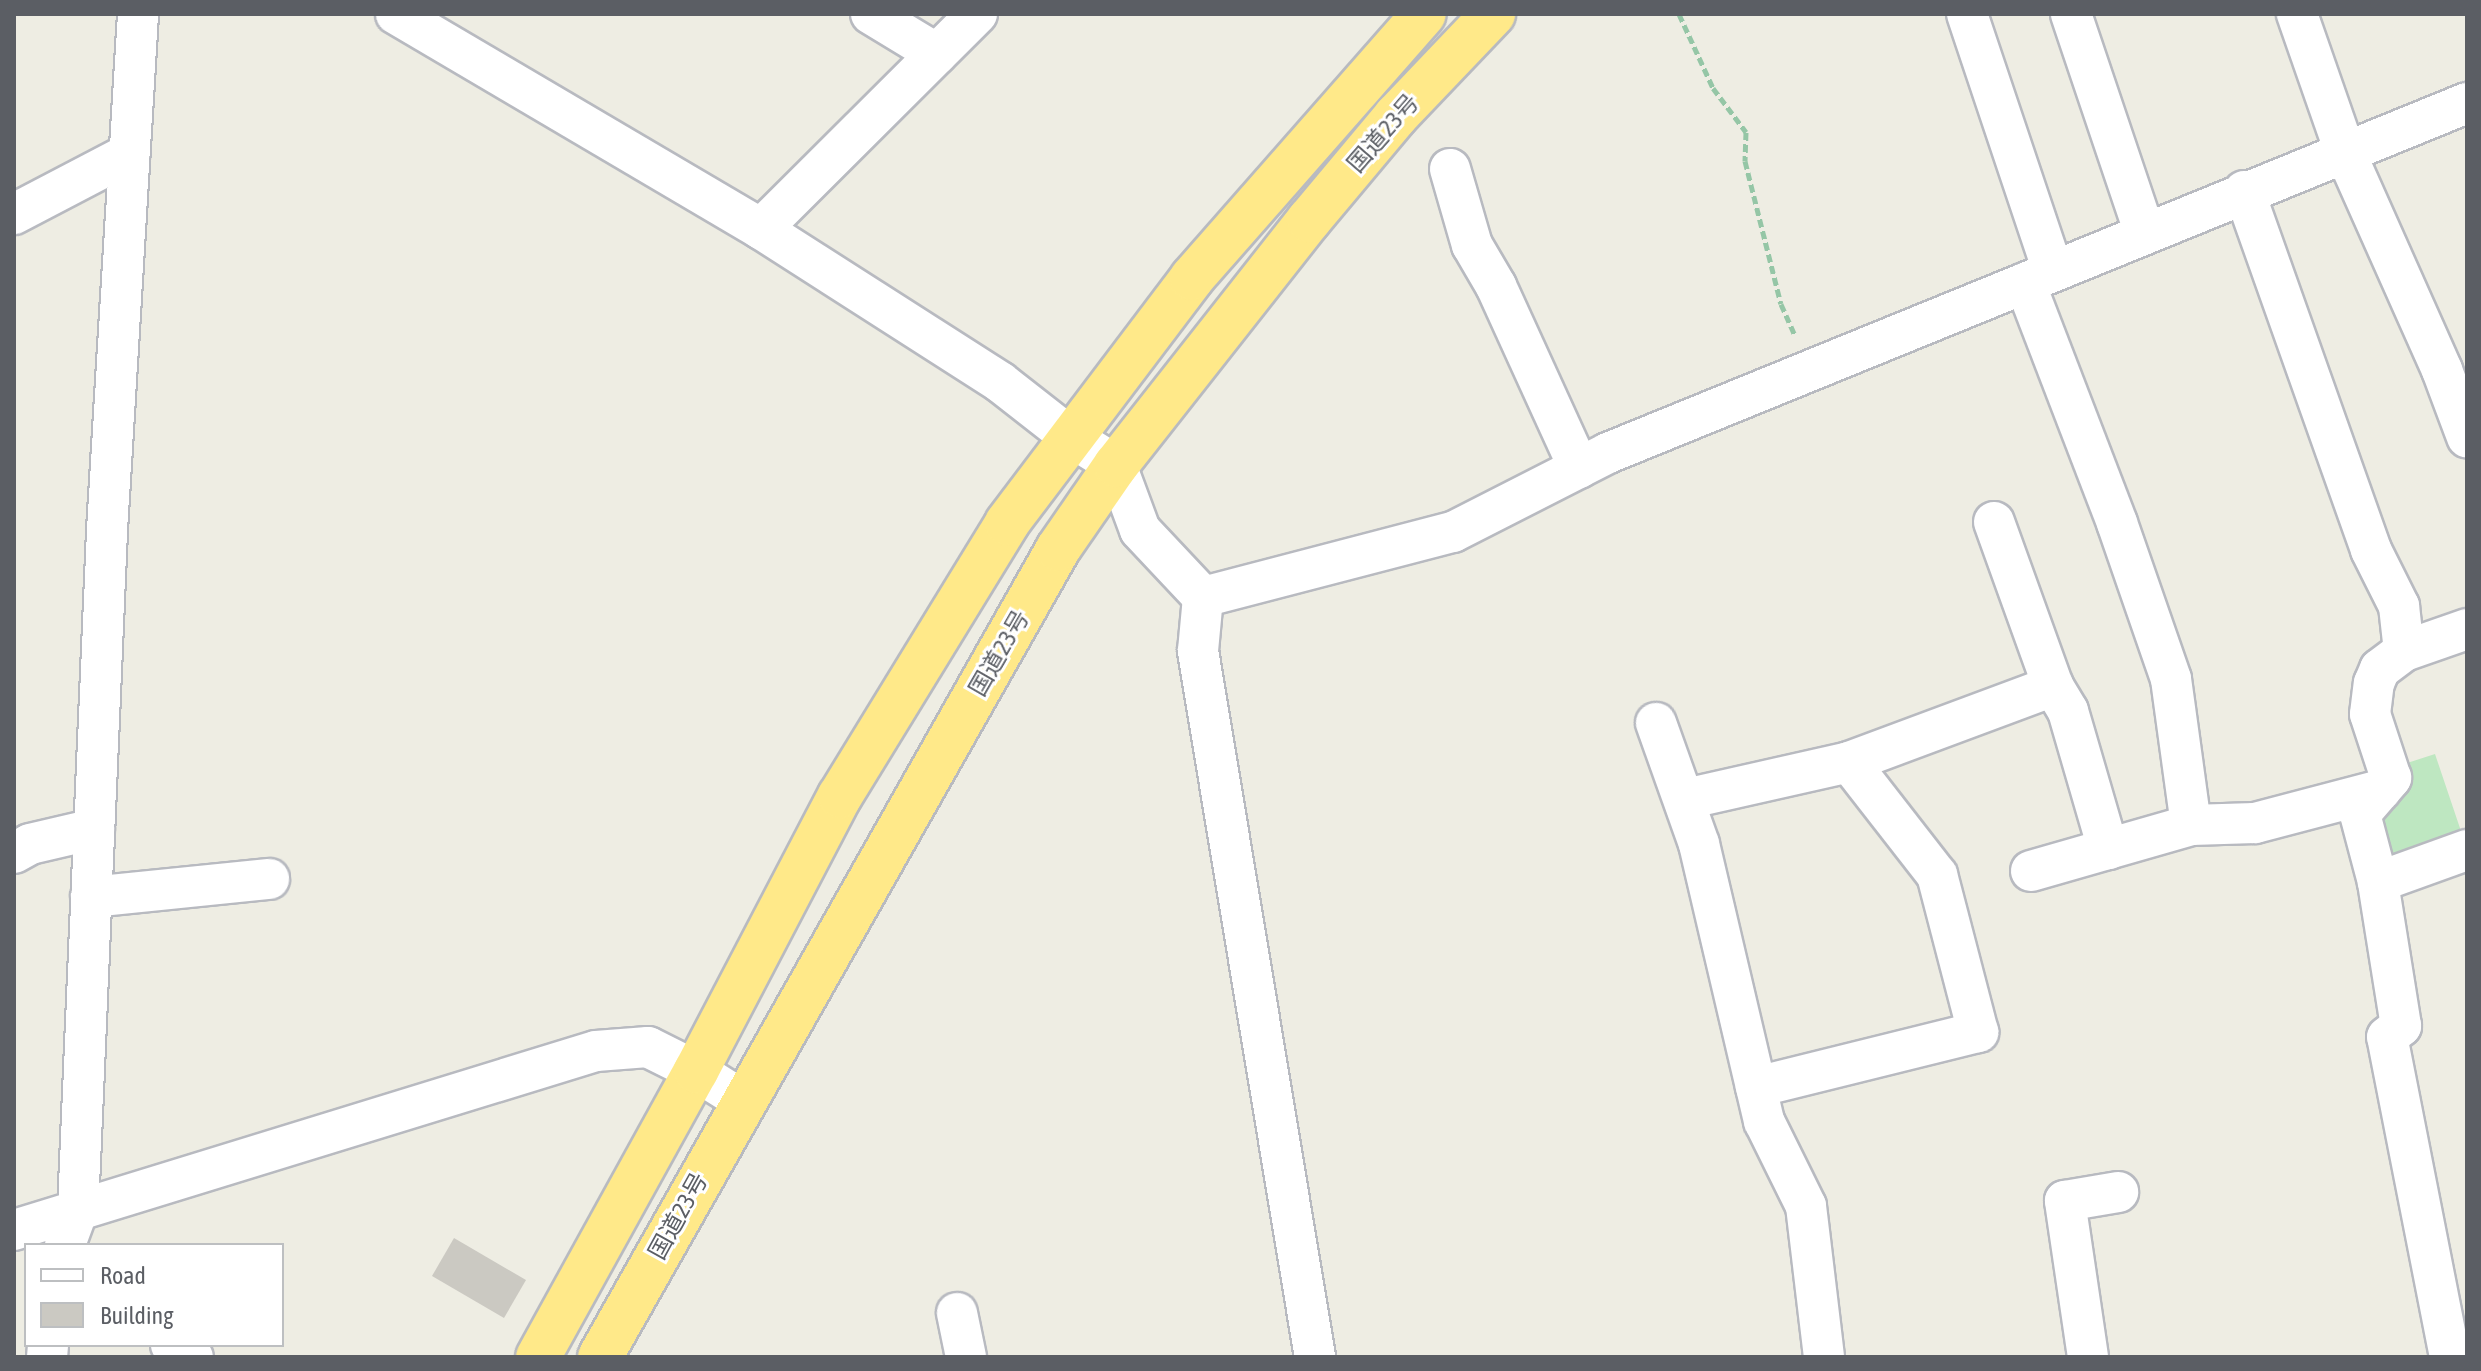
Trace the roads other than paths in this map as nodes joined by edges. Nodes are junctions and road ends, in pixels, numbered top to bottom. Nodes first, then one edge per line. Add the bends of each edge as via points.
1 (138, 14) edge
2 (396, 14) edge
3 (871, 14) edge
4 (977, 14) edge
5 (1424, 14) edge
6 (1493, 14) edge
7 (1967, 14) edge
8 (2071, 14) edge
9 (2297, 14) edge
10 (937, 54) junction
11 (2467, 103) edge
12 (2345, 152) junction
13 (129, 154) junction
14 (1450, 169) dead end
15 (2244, 191) junction
16 (14, 214) edge
17 (761, 229) junction
18 (2145, 234) junction
19 (2039, 277) junction
20 (1069, 436) junction
21 (2467, 437) edge
22 (1116, 465) junction
23 (1579, 468) junction
24 (1994, 522) dead end
25 (1203, 597) junction
26 (2467, 629) edge
27 (2404, 651) junction
28 (2053, 686) junction
29 (1656, 723) dead end
30 (1849, 762) junction
31 (2381, 790) junction
32 (1685, 799) junction
33 (2191, 825) junction
34 (94, 829) junction
35 (2108, 849) junction
36 (2467, 850) edge
37 (14, 853) edge
38 (2031, 871) dead end
39 (269, 879) dead end
40 (2378, 882) junction
41 (91, 897) junction
42 (696, 1071) junction
43 (1756, 1087) junction
44 (742, 1100) junction
45 (2118, 1192) dead end
46 (71, 1227) edge
47 (14, 1230) edge
48 (957, 1313) dead end
49 (175, 1347) edge
50 (193, 1357) edge
51 (538, 1357) edge
52 (600, 1357) edge
53 (966, 1357) edge
54 (1315, 1357) edge
55 (1824, 1357) edge
56 (2088, 1357) edge
57 (2450, 1357) edge

1 - 13 street
2 - 17 street
3 - 10 street
4 - 10 street
5 - 20 highway, 国道23号 via 1192,278
6 - 22 highway, 国道23号 via 1318,208
7 - 19 street
8 - 18 street
9 - 12 street
10 - 17 street
11 - 12 street
12 - 15 street
12 - 21 street
13 - 16 street
13 - 34 street
14 - 23 street via 1472,245
15 - 18 street
15 - 27 street via 2371,550 2399,606
17 - 20 street via 1000,382
18 - 19 street
19 - 23 street
19 - 33 street via 2171,679
20 - 22 street
20 - 42 highway, 国道23号 via 1007,523 840,796
22 - 25 street via 1140,530
22 - 44 highway, 国道23号 via 1058,549
23 - 25 street via 1453,532
24 - 28 street
25 - 54 street via 1198,651
26 - 27 street
27 - 31 street via 2380,669 2374,683 2370,714 2391,778
28 - 30 street
28 - 35 street via 2068,711
29 - 32 street
30 - 32 street
30 - 43 street via 1937,875 1978,1032
31 - 33 street via 2255,823
31 - 40 street via 2360,814
32 - 43 street
33 - 35 street
34 - 37 street via 30,844
34 - 41 street
35 - 38 street
36 - 40 street
39 - 41 street
40 - 57 street via 2401,1026 2387,1037
41 - 46 street
42 - 44 street
42 - 46 street via 648,1047 596,1051
42 - 51 highway, 国道23号
43 - 55 street via 1764,1121 1806,1206
44 - 52 highway, 国道23号
45 - 56 street via 2065,1201
46 - 47 street
48 - 53 street
49 - 50 street

